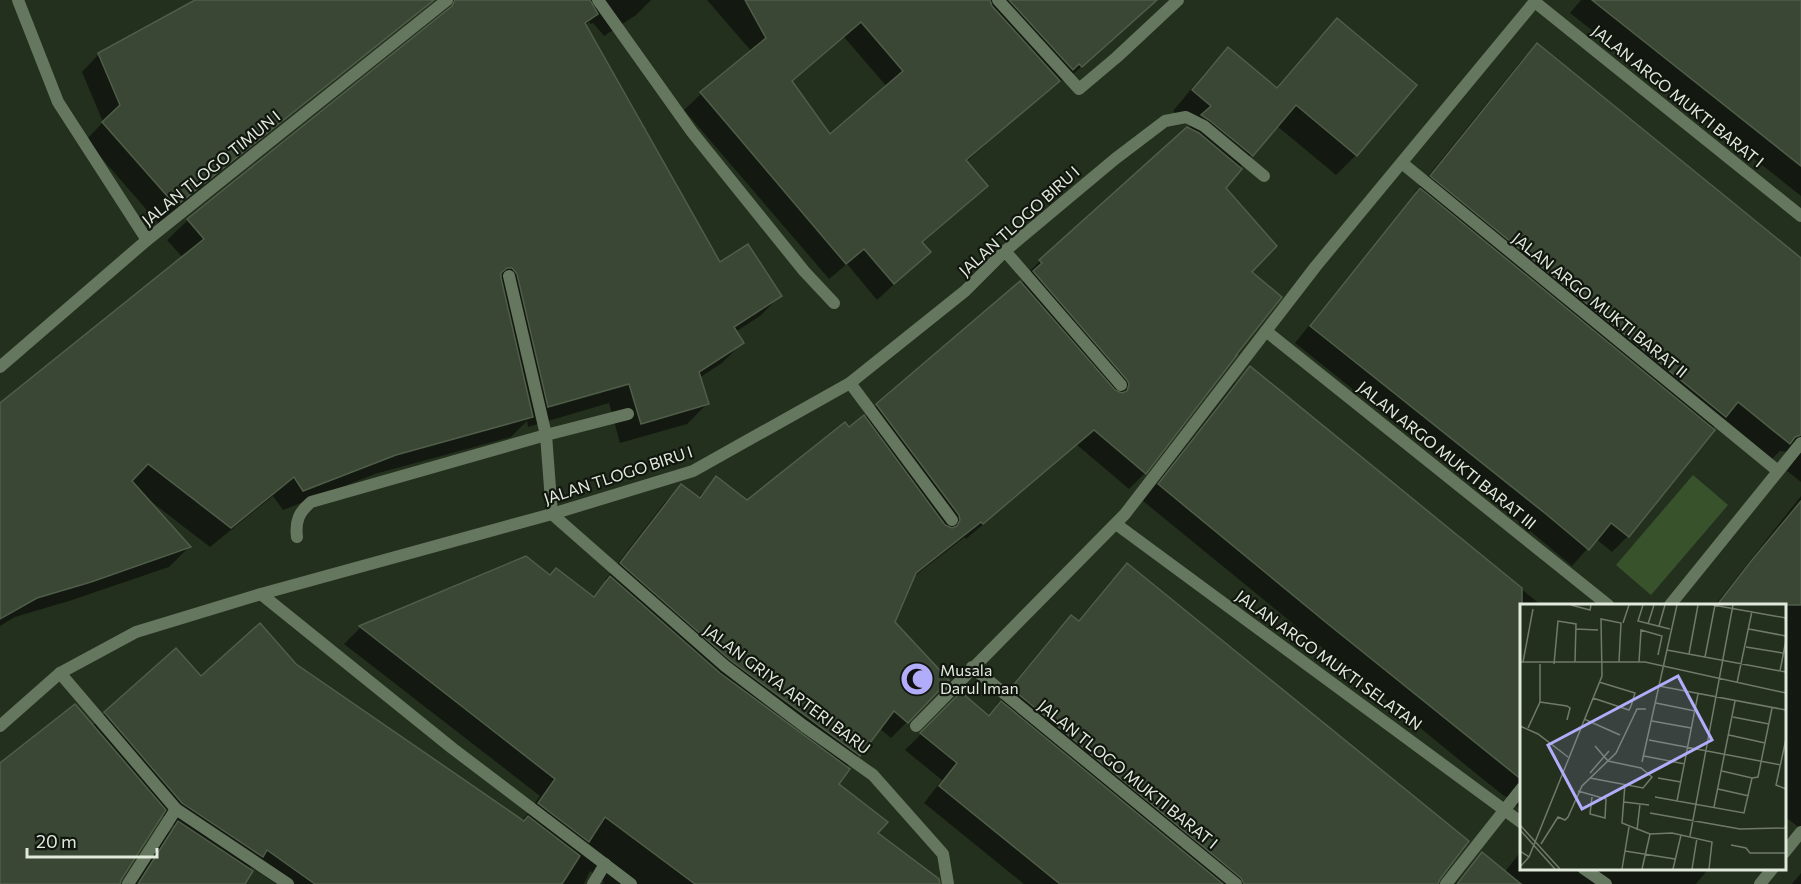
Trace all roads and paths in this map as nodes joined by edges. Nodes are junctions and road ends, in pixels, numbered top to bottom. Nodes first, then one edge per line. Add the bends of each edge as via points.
1 (18, 0) edge
2 (447, 0) edge
3 (598, 0) edge
4 (998, 0) edge
5 (1178, 0) edge
6 (1536, 1) edge
7 (1402, 163) junction
8 (1264, 176) dead end
9 (1801, 216) edge
10 (147, 240) junction
11 (1005, 251) junction
12 (509, 276) dead end
13 (834, 303) dead end
14 (1266, 331) junction
15 (0, 367) edge
16 (850, 383) junction
17 (1121, 385) dead end
18 (628, 414) dead end
19 (546, 435) junction
20 (1801, 443) edge
21 (1778, 471) junction
22 (552, 514) junction
23 (952, 520) dead end
24 (1116, 524) junction
25 (297, 537) dead end
26 (261, 594) junction
27 (1607, 604) edge
28 (1671, 604) edge
29 (972, 667) junction
30 (60, 673) junction
31 (0, 726) edge
32 (916, 726) dead end
33 (1520, 790) edge
34 (176, 809) junction
35 (1504, 810) junction
36 (1520, 822) edge
37 (1801, 832) edge
38 (1786, 852) edge
39 (605, 864) junction
40 (1587, 869) edge
41 (1771, 869) edge
42 (128, 884) edge
43 (288, 884) edge
44 (593, 884) edge
45 (631, 884) edge
46 (948, 884) edge
47 (1236, 884) edge
48 (1446, 884) edge
49 (1606, 884) edge
50 (1760, 884) edge

1 - 10 street via 58,102
2 - 10 street, JALAN TLOGO TIMUN I
3 - 13 street via 692,132
4 - 5 street via 1079,88
6 - 7 street
6 - 9 street, JALAN ARGO MUKTI BARAT I
7 - 14 street
7 - 21 street, JALAN ARGO MUKTI BARAT II
8 - 11 street, JALAN TLOGO BIRU I via 1204,126 1186,117 1165,121
10 - 15 street, JALAN TLOGO TIMUN I
11 - 16 street, JALAN TLOGO BIRU I via 965,291
11 - 17 street
12 - 19 street
14 - 24 street
14 - 27 street, JALAN ARGO MUKTI BARAT III
16 - 22 street, JALAN TLOGO BIRU I via 693,471
16 - 23 street
18 - 19 street
19 - 22 street
19 - 25 street via 311,502 298,516
20 - 21 street
21 - 28 street
22 - 26 street, JALAN TLOGO BIRU I
22 - 46 street, JALAN GRIYA ARTERI BARU via 725,666 873,775 943,854
24 - 29 street
24 - 35 street, JALAN ARGO MUKTI SELATAN
26 - 30 street, JALAN TLOGO BIRU I via 136,632
26 - 39 street via 452,748
29 - 32 street
29 - 47 street, JALAN TLOGO MUKTI BARAT I
30 - 31 street, JALAN TLOGO BIRU I
30 - 34 street
33 - 35 street
34 - 42 street
34 - 43 street
35 - 36 street, JALAN ARGO MUKTI SELATAN
35 - 48 street
37 - 38 street
39 - 44 street
39 - 45 street
40 - 49 street
41 - 50 street

